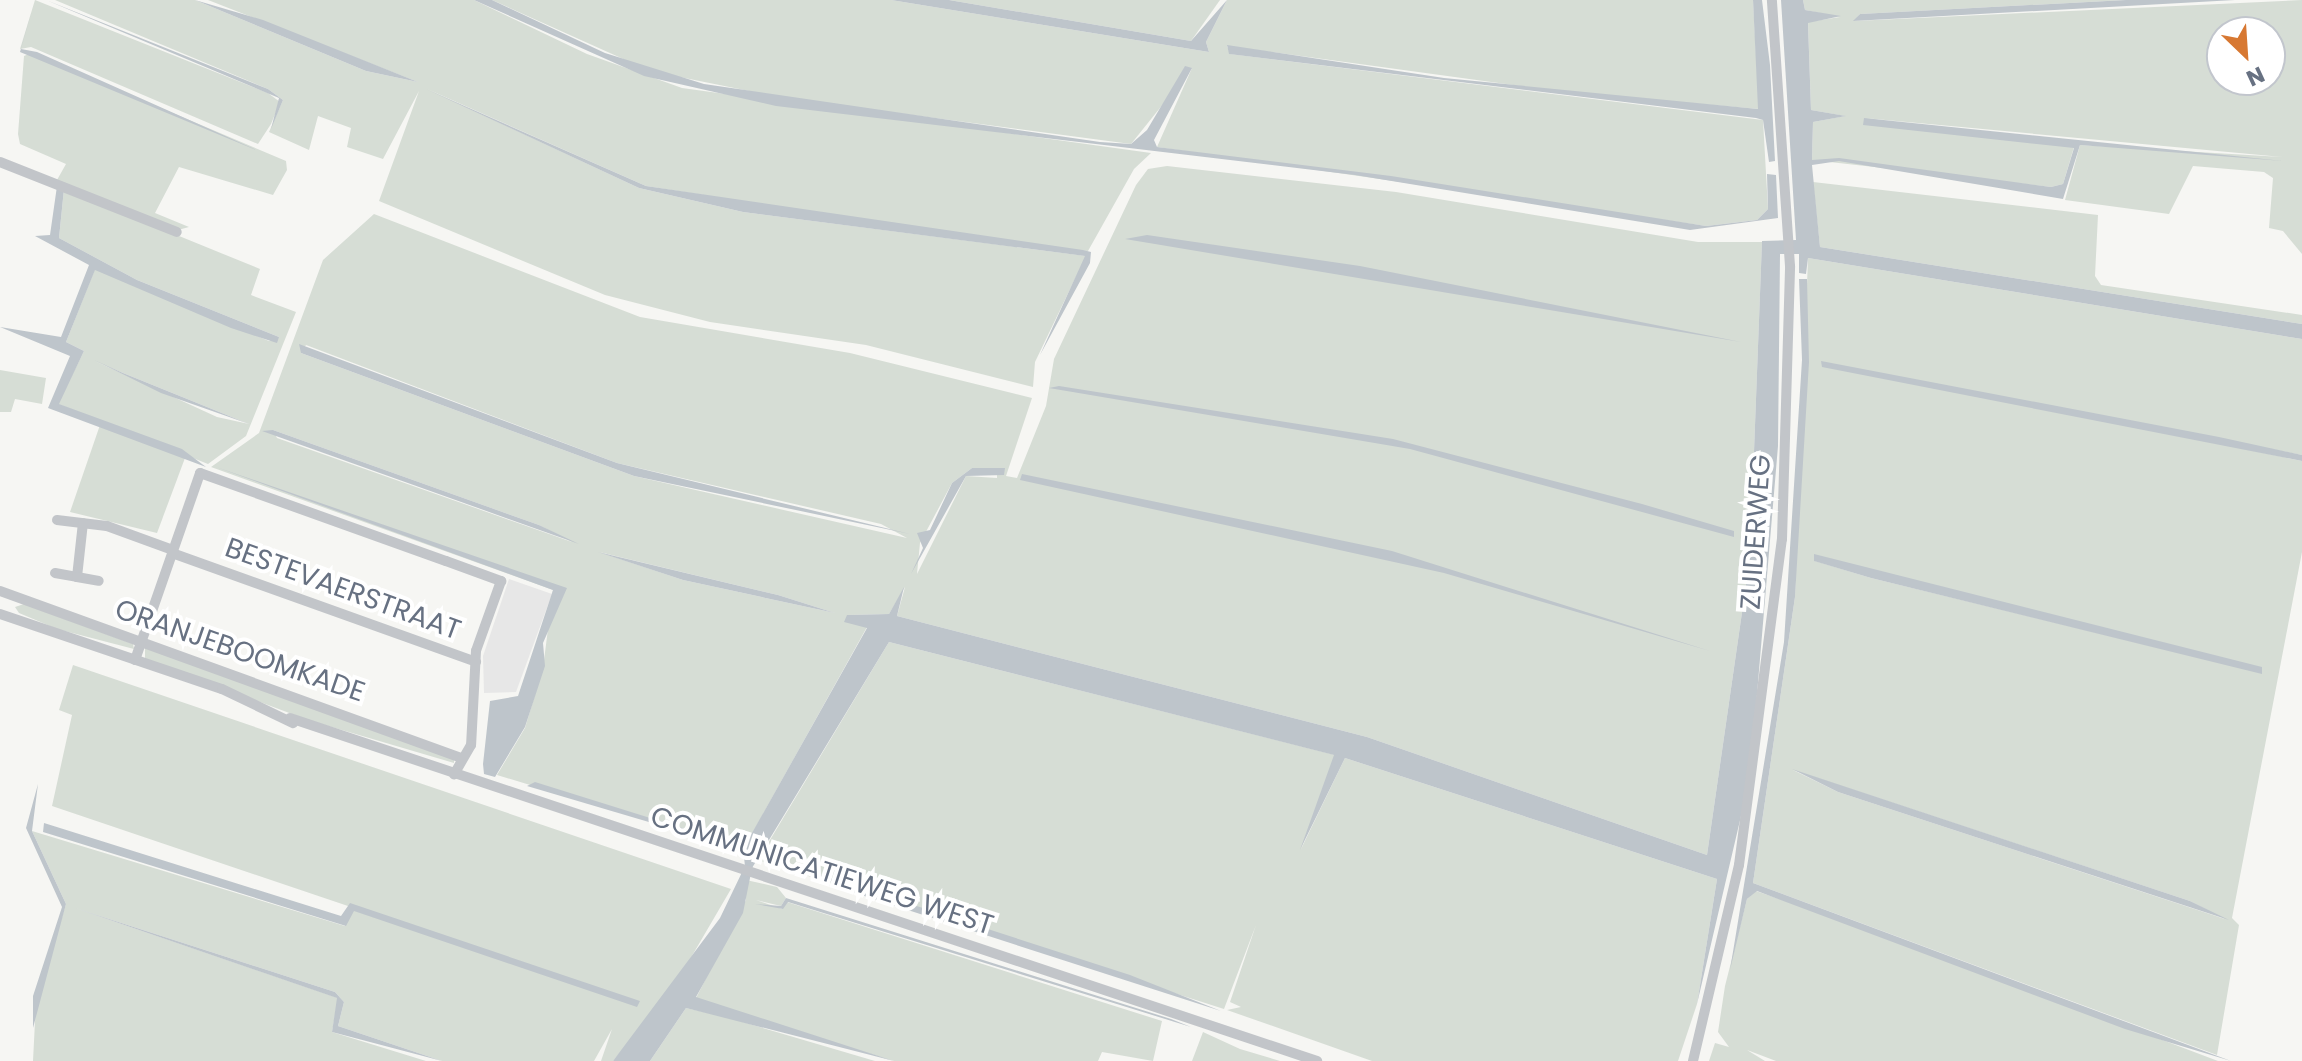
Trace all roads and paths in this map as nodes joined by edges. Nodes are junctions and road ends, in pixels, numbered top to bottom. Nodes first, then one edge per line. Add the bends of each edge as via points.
1 (1772, 0) edge
2 (0, 162) edge
3 (177, 232) dead end
4 (57, 520) dead end
5 (83, 523) junction
6 (172, 552) junction
7 (55, 573) dead end
8 (77, 577) junction
9 (99, 581) dead end
10 (0, 591) edge
11 (0, 614) edge
12 (142, 640) junction
13 (135, 660) junction
14 (476, 662) junction
15 (462, 758) junction
16 (454, 775) junction
17 (1317, 1061) edge
18 (1693, 1061) edge

1 - 18 street, ZUIDERWEG via 1789,256 1783,524 1769,681 1739,865
2 - 3 street
4 - 5 street, BESTEVAERSTRAAT
5 - 6 street, BESTEVAERSTRAAT
5 - 8 street
6 - 12 street
6 - 14 street, BESTEVAERSTRAAT
6 - 14 street via 200,473 501,581
7 - 8 street
8 - 9 street
10 - 12 street, ORANJEBOOMKADE
11 - 13 street, COMMUNICATIEWEG WEST
12 - 13 street
12 - 15 street, ORANJEBOOMKADE
13 - 16 street, COMMUNICATIEWEG WEST
14 - 15 street, BESTEVAERSTRAAT via 472,738
15 - 16 street, BESTEVAERSTRAAT
16 - 17 street, COMMUNICATIEWEG WEST

